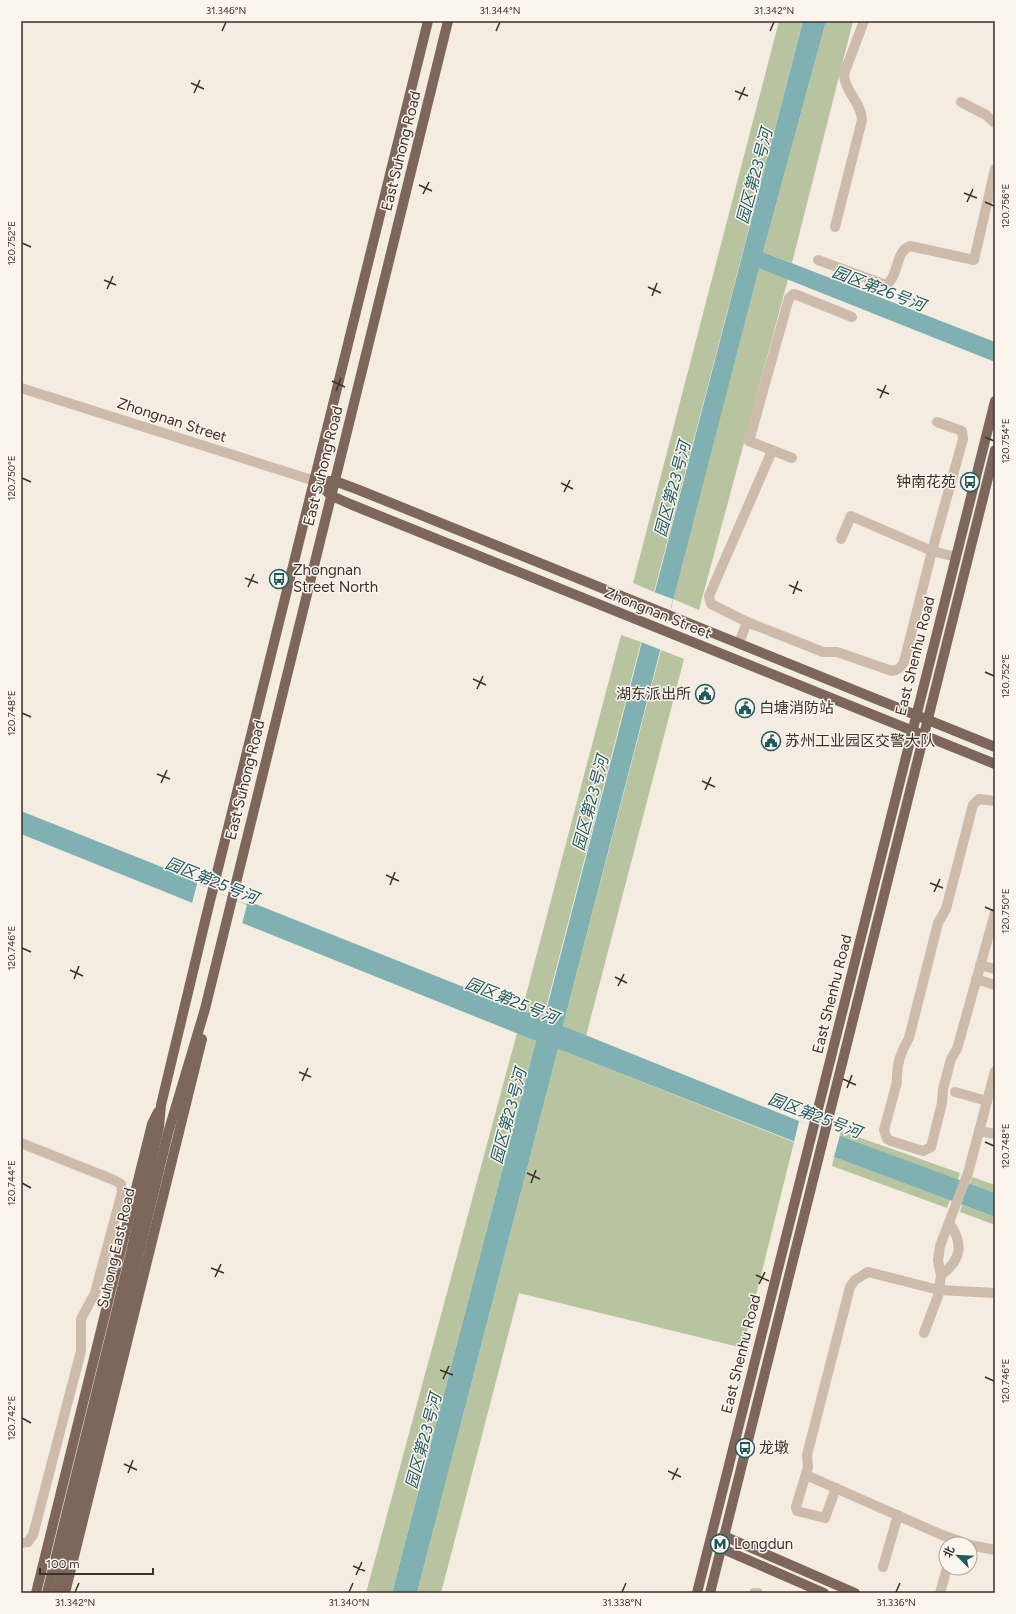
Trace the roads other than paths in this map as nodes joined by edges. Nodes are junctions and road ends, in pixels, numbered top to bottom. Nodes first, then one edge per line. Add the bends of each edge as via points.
1 (428, 21) edge
2 (448, 21) edge
3 (864, 21) edge
4 (961, 102) dead end
5 (995, 123) edge
6 (995, 168) edge
7 (835, 227) dead end
8 (818, 260) dead end
9 (852, 317) dead end
10 (21, 388) edge
11 (995, 401) edge
12 (936, 422) dead end
13 (995, 450) edge
14 (772, 451) junction
15 (792, 458) dead end
16 (314, 481) junction
17 (335, 481) junction
18 (332, 496) junction
19 (841, 539) dead end
20 (932, 551) junction
21 (956, 557) junction
22 (747, 622) junction
23 (739, 643) junction
24 (916, 714) junction
25 (928, 719) junction
26 (912, 731) junction
27 (924, 736) junction
28 (995, 747) edge
29 (995, 764) edge
30 (995, 801) edge
31 (208, 909) joint
32 (995, 914) edge
33 (227, 917) joint
34 (980, 965) junction
35 (995, 969) edge
36 (976, 979) junction
37 (995, 984) edge
38 (205, 1009) junction
39 (995, 1071) edge
40 (955, 1092) dead end
41 (987, 1101) junction
42 (162, 1104) junction
43 (979, 1131) junction
44 (995, 1134) edge
45 (21, 1143) edge
46 (950, 1224) junction
47 (941, 1275) junction
48 (939, 1290) junction
49 (995, 1293) edge
50 (924, 1333) dead end
51 (87, 1450) junction
52 (806, 1475) junction
53 (836, 1488) junction
54 (898, 1515) junction
55 (724, 1536) junction
56 (942, 1536) edge
57 (709, 1542) junction
58 (21, 1543) edge
59 (978, 1546) edge
60 (721, 1549) junction
61 (995, 1550) edge
62 (883, 1567) dead end
63 (945, 1576) edge
64 (36, 1593) edge
65 (47, 1593) edge
66 (57, 1593) edge
67 (65, 1593) edge
68 (697, 1593) edge
69 (710, 1593) edge
70 (754, 1593) edge
71 (758, 1593) edge
72 (824, 1593) edge
73 (855, 1593) edge
74 (940, 1593) edge

1 - 16 main road, East Suhong Road
2 - 17 main road, East Suhong Road
3 - 7 street via 844,74 862,114 862,120
4 - 5 street via 986,115
6 - 8 street via 974,260 910,246 904,250 891,281 886,285
9 - 14 street via 797,294 789,298 749,441
10 - 16 street, Zhongnan Street
11 - 21 main road, East Shenhu Road
12 - 20 street via 958,429 963,435
13 - 25 main road, East Shenhu Road
14 - 15 street
14 - 22 street via 709,596 714,607
16 - 17 main road, Zhongnan Street
16 - 18 main road, Zhongnan Street
16 - 31 main road, East Suhong Road
17 - 18 main road, East Suhong Road
17 - 23 main road, Zhongnan Street
18 - 26 main road, Zhongnan Street
18 - 33 main road, East Suhong Road
19 - 20 street via 851,516
20 - 21 street
20 - 22 street via 904,662 897,670 892,671 836,652 823,652
21 - 24 main road, East Shenhu Road
22 - 23 street
23 - 24 main road, Zhongnan Street
24 - 25 main road, Zhongnan Street
24 - 26 main road, East Shenhu Road
25 - 27 main road, East Shenhu Road
25 - 28 main road, Zhongnan Street
26 - 27 main road, Zhongnan Street
26 - 57 main road, East Shenhu Road
27 - 29 main road, Zhongnan Street
27 - 55 main road, East Shenhu Road
30 - 36 street via 979,798 973,806 946,909 938,923 909,1038 903,1048 884,1130 891,1142 923,1151 931,1147 942,1103 942,1089
31 - 42 main road, Suhong East Road
32 - 34 street
33 - 38 main road, Suhong East Road
34 - 35 street
34 - 36 street
36 - 37 street
38 - 51 main road, Suhong East Road via 168,1133
38 - 67 main road via 201,1043
39 - 41 street
40 - 41 street
41 - 43 street
42 - 51 main road, Suhong East Road
42 - 64 main road via 152,1124
43 - 44 street
43 - 46 street via 968,1174
45 - 58 street via 114,1180 121,1184 122,1188 95,1293 81,1319 81,1351 33,1535 28,1542
46 - 47 street via 938,1254
46 - 47 street via 959,1244 958,1252 953,1264
47 - 48 street
48 - 49 street
48 - 50 street
48 - 52 street via 868,1272 855,1280 850,1287 809,1447
51 - 65 main road, Suhong East Road
51 - 66 main road, Suhong East Road
52 - 53 street
52 - 53 street via 796,1507 801,1513 824,1518
53 - 54 street
54 - 56 street
54 - 62 street
55 - 57 main road
55 - 60 main road, East Shenhu Road
55 - 73 main road
57 - 60 main road
57 - 68 main road, East Shenhu Road
59 - 61 street
60 - 69 main road, East Shenhu Road
60 - 72 main road
63 - 74 street
70 - 71 street

